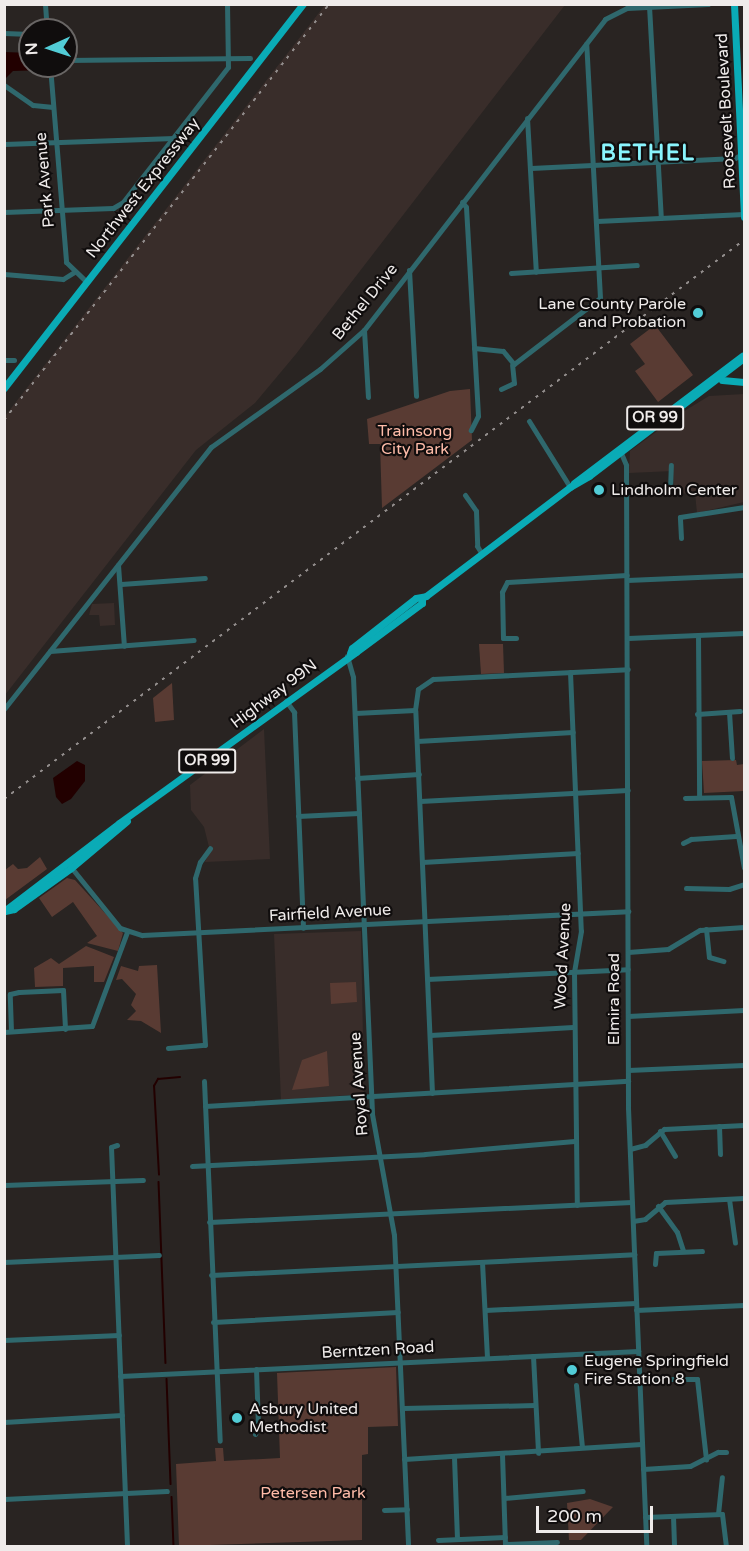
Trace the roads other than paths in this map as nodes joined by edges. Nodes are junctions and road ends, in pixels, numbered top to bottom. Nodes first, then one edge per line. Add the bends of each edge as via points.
1 (226, 4) edge
2 (303, 4) edge
3 (708, 4) edge
4 (734, 4) edge
5 (663, 5) edge
6 (649, 6) junction
7 (736, 35) junction
8 (744, 35) edge
9 (586, 42) junction
10 (230, 58) junction
11 (250, 58) dead end
12 (78, 60) edge
13 (51, 78) edge
14 (741, 83) edge
15 (4, 85) edge
16 (53, 107) junction
17 (527, 118) junction
18 (174, 138) junction
19 (56, 141) junction
20 (4, 144) edge
21 (743, 154) edge
22 (658, 160) junction
23 (594, 164) junction
24 (531, 168) junction
25 (462, 201) junction
26 (61, 209) junction
27 (4, 212) edge
28 (744, 215) edge
29 (661, 218) junction
30 (597, 221) junction
31 (637, 265) dead end
32 (599, 267) junction
33 (409, 270) junction
34 (74, 272) junction
35 (536, 272) junction
36 (511, 273) dead end
37 (4, 274) edge
38 (87, 282) junction
39 (364, 330) junction
40 (474, 348) junction
41 (744, 357) edge
42 (4, 360) edge
43 (14, 360) dead end
44 (512, 364) junction
45 (717, 382) junction
46 (744, 382) edge
47 (4, 388) edge
48 (501, 389) dead end
49 (416, 396) dead end
50 (368, 397) dead end
51 (529, 421) dead end
52 (471, 430) dead end
53 (621, 453) junction
54 (671, 465) dead end
55 (570, 487) junction
56 (627, 493) junction
57 (465, 495) dead end
58 (744, 507) edge
59 (681, 538) dead end
60 (482, 554) junction
61 (118, 565) junction
62 (744, 575) edge
63 (627, 577) junction
64 (205, 578) dead end
65 (121, 584) junction
66 (744, 633) edge
67 (698, 635) junction
68 (516, 638) dead end
69 (628, 638) junction
70 (194, 640) dead end
71 (124, 646) junction
72 (50, 651) junction
73 (348, 655) junction
74 (628, 669) junction
75 (570, 672) junction
76 (286, 701) junction
77 (4, 709) edge
78 (415, 710) junction
79 (740, 711) dead end
80 (729, 712) junction
81 (355, 713) junction
82 (698, 714) junction
83 (573, 732) junction
84 (417, 741) junction
85 (732, 758) dead end
86 (419, 774) junction
87 (357, 777) junction
88 (628, 790) junction
89 (576, 793) junction
90 (699, 797) junction
91 (685, 798) dead end
92 (420, 801) junction
93 (359, 813) junction
94 (298, 816) junction
95 (736, 836) junction
96 (683, 843) dead end
97 (210, 848) dead end
98 (578, 853) junction
99 (422, 862) junction
100 (69, 865) junction
101 (744, 868) edge
102 (744, 884) edge
103 (686, 888) dead end
104 (628, 911) junction
105 (4, 912) edge
106 (581, 914) junction
107 (424, 921) junction
108 (363, 925) junction
109 (744, 927) edge
110 (303, 928) junction
111 (706, 929) junction
112 (128, 932) junction
113 (198, 933) junction
114 (628, 952) junction
115 (723, 961) dead end
116 (628, 969) junction
117 (574, 972) junction
118 (427, 979) junction
119 (744, 1010) edge
120 (628, 1016) junction
121 (573, 1028) junction
122 (65, 1029) junction
123 (8, 1031) edge
124 (430, 1035) junction
125 (168, 1048) dead end
126 (744, 1065) edge
127 (628, 1070) junction
128 (204, 1081) dead end
129 (628, 1082) junction
130 (573, 1085) junction
131 (432, 1093) junction
132 (371, 1097) junction
133 (205, 1106) junction
134 (744, 1125) edge
135 (719, 1126) junction
136 (660, 1131) junction
137 (574, 1140) junction
138 (117, 1145) dead end
139 (630, 1149) junction
140 (720, 1154) dead end
141 (675, 1156) dead end
142 (379, 1157) junction
143 (207, 1164) junction
144 (192, 1166) dead end
145 (143, 1180) dead end
146 (112, 1181) junction
147 (4, 1185) edge
148 (744, 1198) edge
149 (729, 1199) junction
150 (632, 1202) junction
151 (577, 1205) junction
152 (658, 1206) junction
153 (393, 1214) junction
154 (633, 1221) junction
155 (209, 1222) junction
156 (735, 1243) dead end
157 (683, 1251) junction
158 (702, 1251) dead end
159 (634, 1254) junction
160 (159, 1255) dead end
161 (116, 1256) junction
162 (4, 1262) edge
163 (482, 1262) junction
164 (655, 1264) dead end
165 (396, 1265) junction
166 (211, 1275) junction
167 (636, 1303) junction
168 (744, 1305) edge
169 (485, 1310) junction
170 (636, 1310) junction
171 (398, 1312) junction
172 (213, 1322) junction
173 (119, 1335) junction
174 (4, 1340) edge
175 (638, 1351) junction
176 (533, 1356) junction
177 (487, 1358) junction
178 (400, 1363) junction
179 (256, 1370) junction
180 (216, 1372) junction
181 (120, 1376) junction
182 (639, 1379) junction
183 (576, 1385) dead end
184 (535, 1405) junction
185 (403, 1408) junction
186 (122, 1415) junction
187 (4, 1422) edge
188 (255, 1434) dead end
189 (220, 1441) dead end
190 (642, 1444) junction
191 (582, 1447) junction
192 (726, 1452) dead end
193 (538, 1453) junction
194 (502, 1454) junction
195 (454, 1457) junction
196 (404, 1459) junction
197 (706, 1459) junction
198 (643, 1469) junction
199 (722, 1477) dead end
200 (167, 1491) dead end
201 (583, 1491) dead end
202 (125, 1494) junction
203 (504, 1498) junction
204 (4, 1499) edge
205 (407, 1509) junction
206 (384, 1510) dead end
207 (718, 1514) junction
208 (673, 1516) junction
209 (645, 1517) junction
210 (505, 1537) junction
211 (457, 1539) junction
212 (438, 1540) dead end
213 (557, 1542) dead end
214 (505, 1545) edge
215 (127, 1546) edge
216 (408, 1546) edge
217 (646, 1546) edge
218 (674, 1546) edge
219 (726, 1546) edge

1 - 10 street
2 - 38 main road, Northwest Expressway
3 - 5 street, Bethel Drive
4 - 7 main road, Roosevelt Boulevard
5 - 6 street, Bethel Drive
6 - 9 street, Bethel Drive via 613,12
6 - 22 street
7 - 8 street
7 - 14 main road, Roosevelt Boulevard
9 - 17 street, Bethel Drive
9 - 23 street
10 - 11 street
10 - 12 street
10 - 18 street via 223,75
13 - 16 street, Park Avenue
14 - 21 main road, Roosevelt Boulevard
15 - 16 street via 33,105
16 - 19 street, Park Avenue
17 - 24 street
17 - 25 street, Bethel Drive
18 - 19 street
18 - 26 street via 120,205
19 - 20 street
19 - 26 street, Park Avenue
21 - 22 street
21 - 28 main road, Roosevelt Boulevard
22 - 23 street
22 - 29 street
23 - 24 street
23 - 30 street
24 - 35 street
25 - 33 street, Bethel Drive
25 - 40 street via 466,207
26 - 27 street
26 - 34 street, Park Avenue via 66,262
28 - 29 street
29 - 30 street
30 - 32 street
31 - 32 street
32 - 35 street
32 - 44 street via 600,298
33 - 39 street, Bethel Drive
33 - 49 street
34 - 37 street via 63,279
34 - 38 street
35 - 36 street
38 - 47 main road, Northwest Expressway
39 - 50 street
39 - 61 street, Bethel Drive via 320,369 216,442
40 - 44 street via 505,351
40 - 52 street via 478,421
41 - 45 main road, Highway 99N / OR 99
41 - 55 main road, Highway 99N / OR 99 via 594,464
42 - 43 street
44 - 48 street via 514,383
45 - 46 main road
45 - 53 main road, Highway 99N / OR 99
51 - 55 street
53 - 55 main road, Highway 99N / OR 99
53 - 56 street, Elmira Road via 626,465
54 - 56 street via 670,490
55 - 60 main road, Highway 99N / OR 99
56 - 63 street, Elmira Road
57 - 60 street via 476,511 477,546
58 - 59 street via 680,517
60 - 73 main road, Highway 99N / OR 99 via 422,598 422,603
61 - 65 street
61 - 72 street, Bethel Drive
62 - 63 street
63 - 68 street via 507,582 502,592 503,638
63 - 69 street, Elmira Road
64 - 65 street
65 - 71 street
66 - 67 street
67 - 69 street
67 - 82 street
69 - 74 street, Elmira Road
70 - 71 street
71 - 72 street
72 - 77 street, Bethel Drive
73 - 76 main road, Highway 99N / OR 99
73 - 81 street, Royal Avenue
74 - 75 street
74 - 88 street, Elmira Road
75 - 78 street via 433,679 418,689
75 - 83 street, Wood Avenue
76 - 94 street via 294,712
76 - 100 main road, Highway 99N / OR 99
78 - 81 street
78 - 84 street
79 - 80 street
80 - 82 street
80 - 85 street
81 - 87 street, Royal Avenue
82 - 90 street
83 - 84 street
83 - 89 street, Wood Avenue
84 - 86 street
86 - 87 street
86 - 92 street
87 - 93 street, Royal Avenue
88 - 89 street
88 - 104 street, Elmira Road
89 - 92 street
89 - 98 street, Wood Avenue
90 - 91 street
90 - 95 street via 731,796
92 - 99 street
93 - 94 street
93 - 108 street, Royal Avenue
94 - 110 street
95 - 96 street
95 - 101 street
97 - 113 street via 196,873
98 - 99 street
98 - 106 street, Wood Avenue
99 - 107 street
100 - 105 main road, Highway 99N / OR 99
100 - 112 street via 113,921
102 - 103 street via 729,889
104 - 106 street, Fairfield Avenue
104 - 114 street, Elmira Road
106 - 107 street, Fairfield Avenue
106 - 117 street, Wood Avenue
107 - 108 street, Fairfield Avenue
107 - 118 street
108 - 110 street, Fairfield Avenue
108 - 132 street, Royal Avenue
109 - 111 street
110 - 113 street, Fairfield Avenue
111 - 114 street via 695,931 668,949
111 - 115 street via 709,957
112 - 113 street, Fairfield Avenue
112 - 122 street via 96,1022 90,1027
113 - 125 street via 205,1045
114 - 116 street, Elmira Road
116 - 117 street
116 - 120 street, Elmira Road
117 - 118 street
117 - 121 street, Wood Avenue
118 - 124 street
119 - 120 street
120 - 127 street, Elmira Road
121 - 124 street
121 - 130 street, Wood Avenue
122 - 123 street
122 - 123 street via 63,991 28,991 10,993
124 - 131 street
126 - 127 street
127 - 129 street, Elmira Road
128 - 133 street
129 - 130 street
129 - 139 street, Elmira Road
130 - 131 street
130 - 137 street, Wood Avenue
131 - 132 street
132 - 133 street
132 - 142 street, Royal Avenue
133 - 143 street
134 - 135 street
135 - 136 street
135 - 140 street
136 - 139 street via 645,1145
136 - 141 street
137 - 142 street
137 - 151 street, Wood Avenue
138 - 146 street via 111,1147
139 - 150 street, Elmira Road
142 - 143 street
142 - 153 street, Royal Avenue
143 - 144 street
143 - 155 street
145 - 146 street
146 - 147 street
146 - 161 street
148 - 149 street
149 - 152 street
149 - 156 street
150 - 151 street
150 - 154 street, Elmira Road
151 - 153 street
152 - 154 street via 645,1219
152 - 157 street via 682,1243
153 - 155 street
153 - 165 street, Royal Avenue
154 - 159 street, Elmira Road
155 - 166 street
157 - 158 street
157 - 164 street via 656,1253
159 - 163 street
159 - 167 street, Elmira Road
160 - 161 street
161 - 162 street
161 - 173 street
163 - 165 street
163 - 169 street
165 - 166 street
165 - 171 street, Royal Avenue
166 - 172 street
167 - 169 street
167 - 170 street, Elmira Road
168 - 170 street
169 - 177 street
170 - 175 street, Elmira Road
171 - 172 street
171 - 178 street, Royal Avenue
172 - 180 street
173 - 174 street
173 - 181 street
175 - 176 street, Berntzen Road
175 - 182 street, Elmira Road
176 - 177 street, Berntzen Road
176 - 184 street
177 - 178 street, Berntzen Road
178 - 179 street, Berntzen Road
178 - 185 street, Royal Avenue
179 - 180 street, Berntzen Road
179 - 188 street
180 - 181 street, Berntzen Road
180 - 189 street
181 - 186 street
182 - 190 street, Elmira Road
182 - 197 street via 696,1379
183 - 191 street
184 - 185 street
184 - 193 street
185 - 196 street, Royal Avenue
186 - 187 street
186 - 202 street
190 - 191 street
190 - 198 street, Elmira Road
191 - 193 street
192 - 197 street
193 - 194 street
194 - 195 street
194 - 203 street
195 - 196 street
195 - 211 street
196 - 205 street, Royal Avenue
197 - 198 street via 691,1465
198 - 209 street, Elmira Road
199 - 207 street
200 - 202 street
201 - 203 street
202 - 204 street
202 - 215 street
203 - 210 street
205 - 206 street
205 - 216 street, Royal Avenue
207 - 208 street
207 - 219 street via 724,1517
208 - 209 street
208 - 218 street
209 - 217 street, Elmira Road
210 - 211 street
210 - 214 street
211 - 212 street
213 - 214 street

